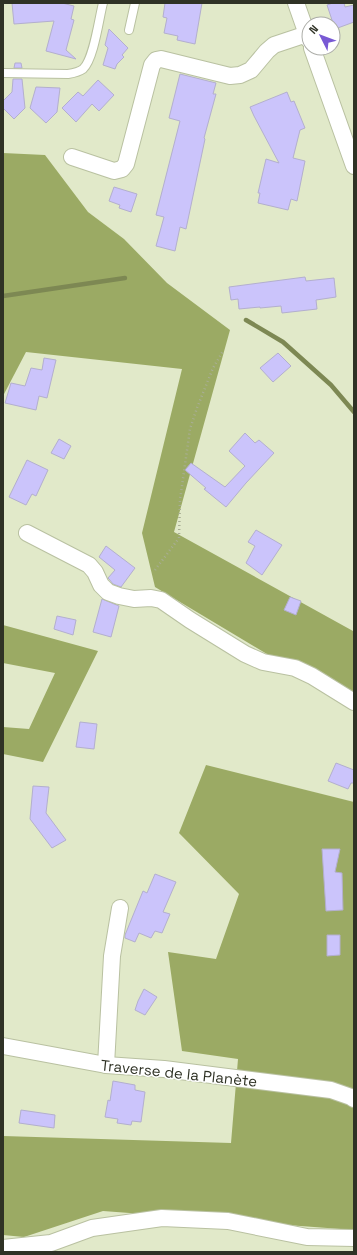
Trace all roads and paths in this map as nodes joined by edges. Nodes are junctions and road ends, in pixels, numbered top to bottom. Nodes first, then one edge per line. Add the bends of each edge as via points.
1 (103, 3) edge
2 (135, 3) edge
3 (296, 3) edge
4 (301, 18) edge
5 (128, 30) dead end
6 (301, 42) edge
7 (314, 56) edge
8 (3, 73) edge
9 (72, 157) dead end
10 (354, 166) edge
11 (223, 351) dead end
12 (27, 533) dead end
13 (155, 570) dead end
14 (354, 702) edge
15 (120, 908) dead end
16 (3, 1046) edge
17 (106, 1066) junction
18 (354, 1099) edge
19 (354, 1238) edge
20 (3, 1248) edge
21 (54, 1248) edge

1 - 8 lane via 89,61 82,69 68,74
2 - 5 lane
3 - 4 street
6 - 9 street via 274,45 251,70 240,75 230,76 161,59 156,60 152,65 126,164 122,169 114,171
7 - 10 street
11 - 13 path via 213,368 190,429 180,500 179,538
12 - 14 street via 89,565 101,586 108,592 134,599 161,600 245,654 263,662 295,668
15 - 17 street via 112,956
16 - 17 street, Traverse de la Planète
17 - 18 street, Traverse de la Planète via 164,1069 331,1090
19 - 21 street via 307,1237 228,1221 162,1218 92,1228
20 - 21 street

